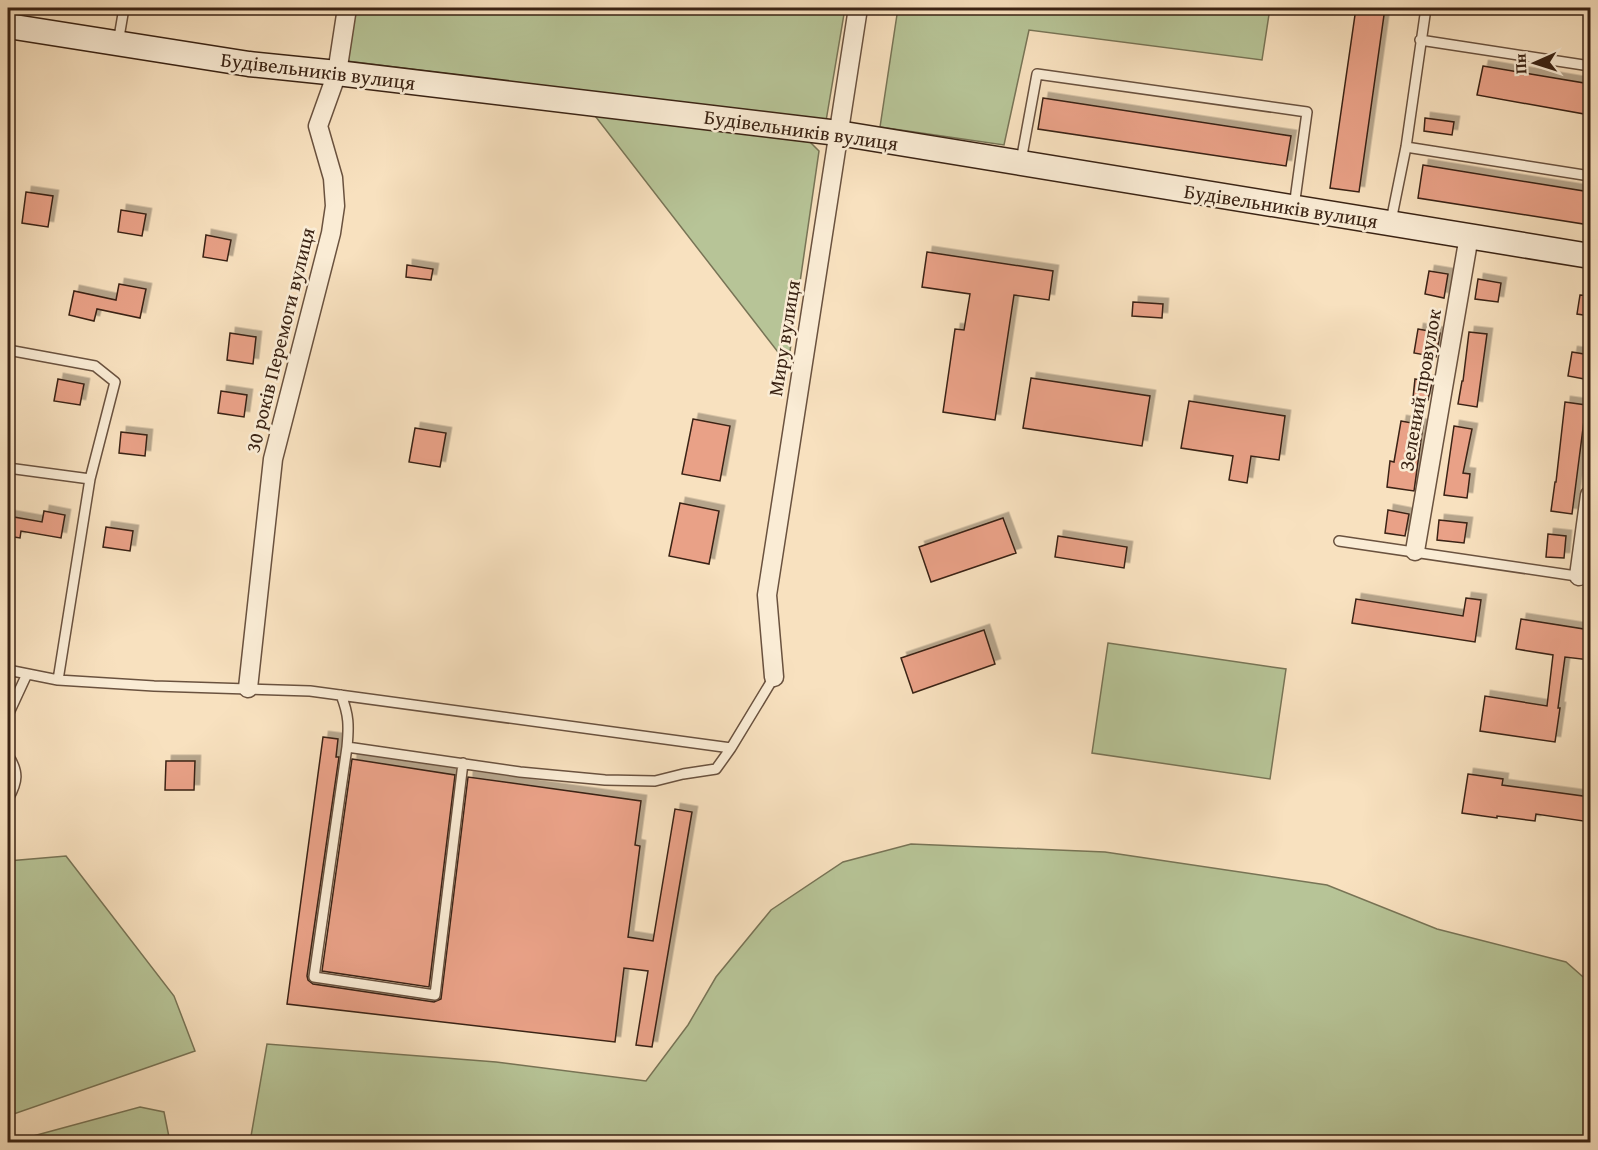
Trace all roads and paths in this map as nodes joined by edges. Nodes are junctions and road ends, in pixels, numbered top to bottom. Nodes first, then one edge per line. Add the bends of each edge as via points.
1 (124, 8) edge
2 (347, 8) edge
3 (858, 8) edge
4 (1426, 8) edge
5 (8, 27) edge
6 (1420, 40) junction
7 (118, 43) junction
8 (1590, 66) edge
9 (337, 73) junction
10 (838, 133) junction
11 (1406, 147) junction
12 (1020, 163) junction
13 (1590, 176) edge
14 (1294, 208) junction
15 (1390, 223) junction
16 (1469, 236) junction
17 (1590, 256) edge
18 (8, 350) edge
19 (8, 468) edge
20 (90, 479) junction
21 (1590, 495) edge
22 (1338, 541) dead end
23 (1415, 551) junction
24 (1585, 577) edge
25 (8, 670) edge
26 (27, 674) junction
27 (774, 677) joint
28 (58, 680) junction
29 (248, 688) junction
30 (341, 695) junction
31 (8, 715) edge
32 (347, 747) junction
33 (731, 748) junction
34 (8, 754) edge
35 (463, 763) junction
36 (8, 799) edge

1 - 7 lane
2 - 9 street, 30 років Перемоги вулиця
3 - 10 street, Миру вулиця
4 - 6 lane
5 - 7 street, Будівельників вулиця
6 - 8 lane
6 - 11 lane
7 - 9 street, Будівельників вулиця via 249,64
9 - 10 street, Будівельників вулиця
9 - 29 street, 30 років Перемоги вулиця via 318,126 333,178 335,206 273,459
10 - 12 street, Будівельників вулиця
10 - 27 street, Миру вулиця via 767,595
11 - 13 lane
11 - 15 lane
12 - 14 street, Будівельників вулиця
12 - 14 lane via 1037,74 1307,112
14 - 15 street, Будівельників вулиця
15 - 16 street, Будівельників вулиця
16 - 17 street, Будівельників вулиця
16 - 23 street, Зелений провулок
18 - 20 lane via 95,366 115,382
19 - 20 lane
20 - 28 lane
21 - 24 street
22 - 23 lane
23 - 24 lane
25 - 26 lane
26 - 28 lane
26 - 31 lane
27 - 33 lane
28 - 29 lane
29 - 30 lane
30 - 32 lane via 348,712
30 - 33 lane
32 - 35 lane
32 - 35 lane via 314,977 435,994
33 - 35 lane via 716,769 655,781 605,780
34 - 36 lane via 16,783

